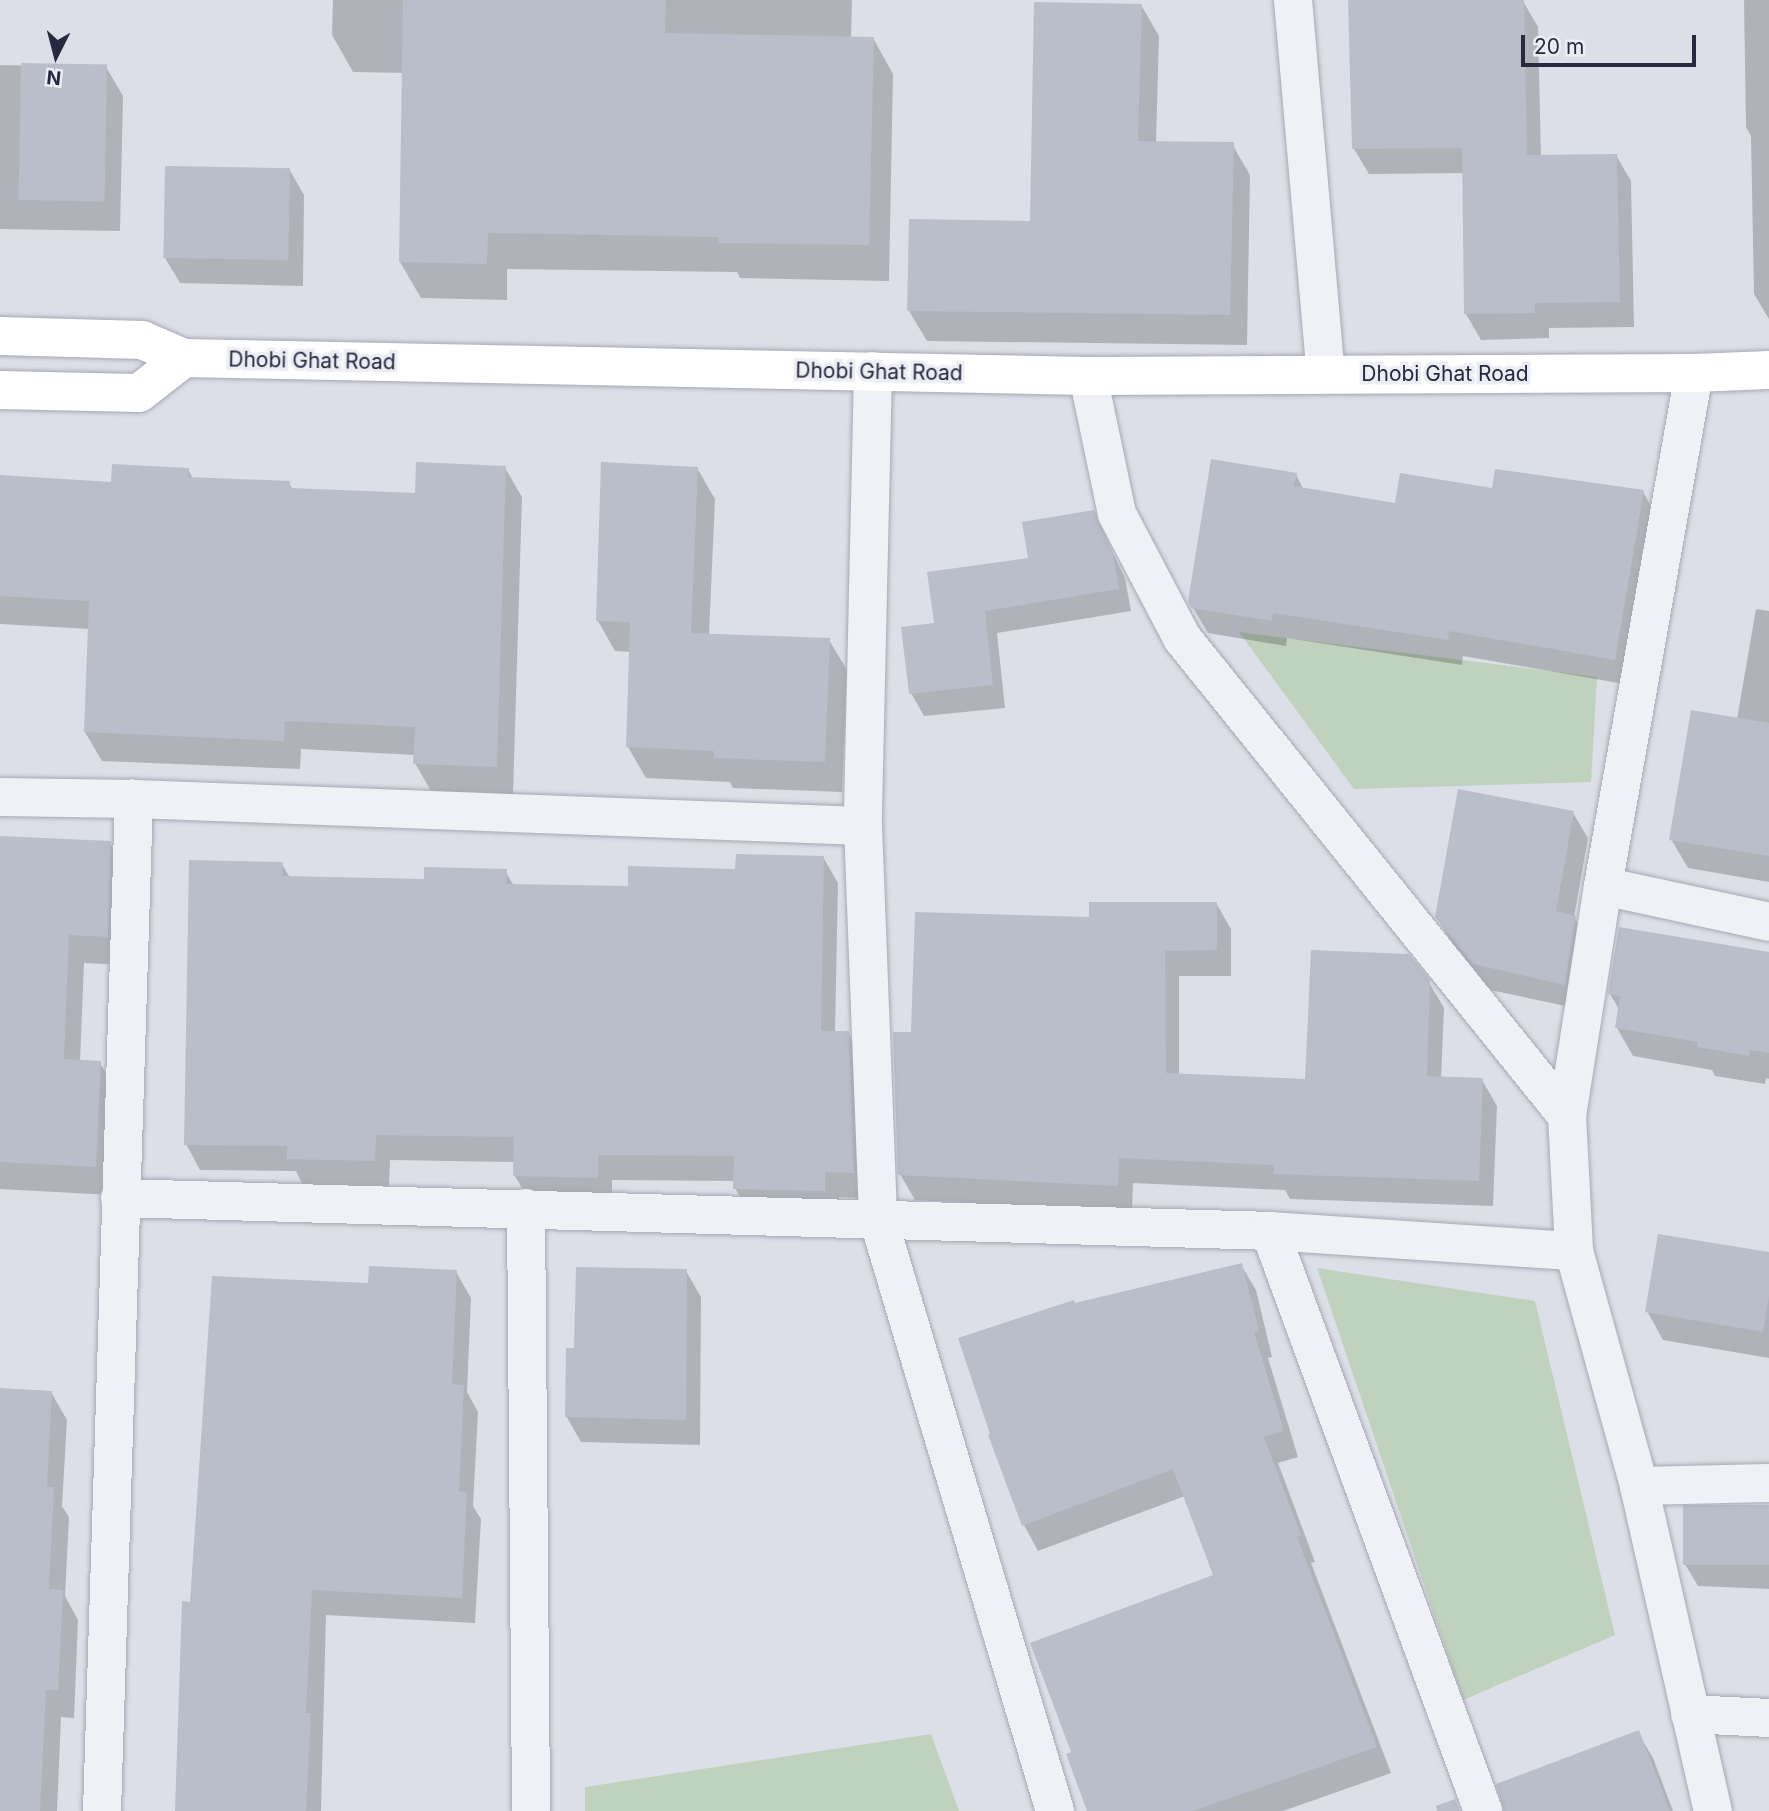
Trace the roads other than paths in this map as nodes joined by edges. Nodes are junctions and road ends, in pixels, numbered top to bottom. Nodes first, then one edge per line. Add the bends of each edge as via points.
1 (1293, 0) edge
2 (0, 336) edge
3 (184, 358) junction
4 (1769, 370) edge
5 (873, 372) junction
6 (1694, 373) junction
7 (1326, 374) junction
8 (1088, 376) junction
9 (0, 390) edge
10 (0, 797) edge
11 (134, 799) junction
12 (863, 826) junction
13 (1603, 886) junction
14 (1769, 922) edge
15 (1567, 1116) junction
16 (120, 1198) junction
17 (526, 1208) junction
18 (878, 1217) junction
19 (1270, 1231) junction
20 (1574, 1251) junction
21 (1769, 1483) edge
22 (1639, 1486) junction
23 (1690, 1714) junction
24 (1769, 1718) edge
25 (102, 1811) edge
26 (531, 1811) edge
27 (1055, 1811) edge
28 (1483, 1811) edge
29 (1713, 1811) edge

1 - 7 street
2 - 3 main road via 142,340
3 - 5 main road, Dhobi Ghat Road
3 - 9 main road via 139,393
4 - 6 main road, Dhobi Ghat Road
5 - 8 main road, Dhobi Ghat Road
5 - 12 street
6 - 7 main road, Dhobi Ghat Road
6 - 13 street
7 - 8 main road, Dhobi Ghat Road
8 - 15 street via 1117,514 1182,638
10 - 11 street
11 - 12 street
11 - 16 street
12 - 18 street
13 - 14 street
13 - 15 street
15 - 20 street
16 - 17 street
16 - 25 street
17 - 18 street
17 - 26 street
18 - 19 street
18 - 27 street
19 - 20 street
19 - 28 street
20 - 22 street
21 - 22 street
22 - 23 street
23 - 24 street
23 - 29 street

